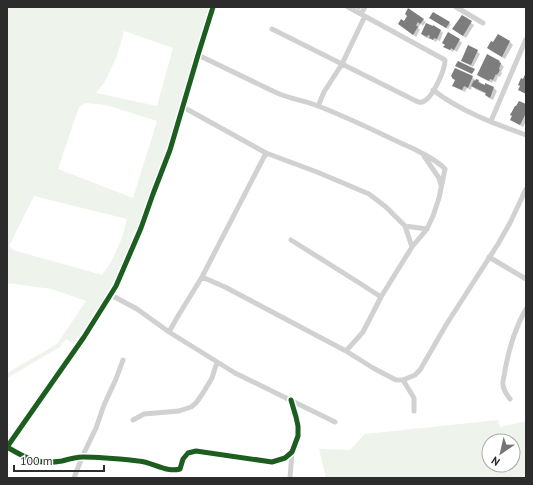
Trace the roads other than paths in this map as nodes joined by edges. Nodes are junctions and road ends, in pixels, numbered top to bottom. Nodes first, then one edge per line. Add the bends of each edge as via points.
1 (213, 7) edge
2 (348, 7) edge
3 (365, 7) edge
4 (456, 7) edge
5 (363, 15) junction
6 (483, 23) dead end
7 (272, 29) dead end
8 (526, 39) edge
9 (198, 55) junction
10 (342, 64) junction
11 (433, 90) junction
12 (318, 106) junction
13 (183, 108) junction
14 (491, 121) junction
15 (526, 135) edge
16 (266, 153) junction
17 (424, 155) junction
18 (526, 189) edge
19 (442, 190) junction
20 (405, 226) junction
21 (427, 229) junction
22 (291, 240) dead end
23 (412, 247) junction
24 (490, 257) junction
25 (202, 277) junction
26 (526, 279) edge
27 (111, 295) junction
28 (381, 298) junction
29 (526, 309) edge
30 (169, 332) junction
31 (346, 352) junction
32 (123, 360) dead end
33 (217, 362) junction
34 (403, 380) junction
35 (510, 399) dead end
36 (291, 400) junction
37 (414, 411) dead end
38 (133, 420) dead end
39 (335, 422) dead end
40 (292, 452) junction
41 (82, 457) junction
42 (74, 478) edge
43 (290, 478) edge

1 - 9 street
2 - 5 street
3 - 5 street
4 - 6 street
5 - 10 street
5 - 11 street via 445,60 444,68
7 - 10 street
8 - 14 street
9 - 12 street via 277,93
9 - 13 street
10 - 11 street via 420,103 426,100
10 - 12 street
11 - 14 street via 464,109
12 - 17 street
13 - 16 street
13 - 27 street via 141,228
14 - 15 street
16 - 20 street via 369,194
16 - 25 street
17 - 19 street via 440,178
17 - 19 street via 445,169
18 - 24 street
19 - 21 street
20 - 21 street
20 - 23 street
21 - 23 street
22 - 28 street
23 - 28 street
24 - 26 street
24 - 34 street via 420,370
25 - 30 street
25 - 31 street
27 - 30 street via 137,309
27 - 41 street via 7,447 30,460 40,462
28 - 31 street via 363,332
29 - 35 street via 512,338 507,356 503,385
30 - 33 street
31 - 34 street via 396,380
32 - 41 street
33 - 36 street
33 - 38 street via 212,378 191,407 179,411 144,414
34 - 37 street via 414,398
36 - 39 street
36 - 40 street via 298,436
40 - 41 street via 285,458 272,462 196,451 188,453 183,458 179,470 169,470 143,461
40 - 43 street
41 - 42 street

